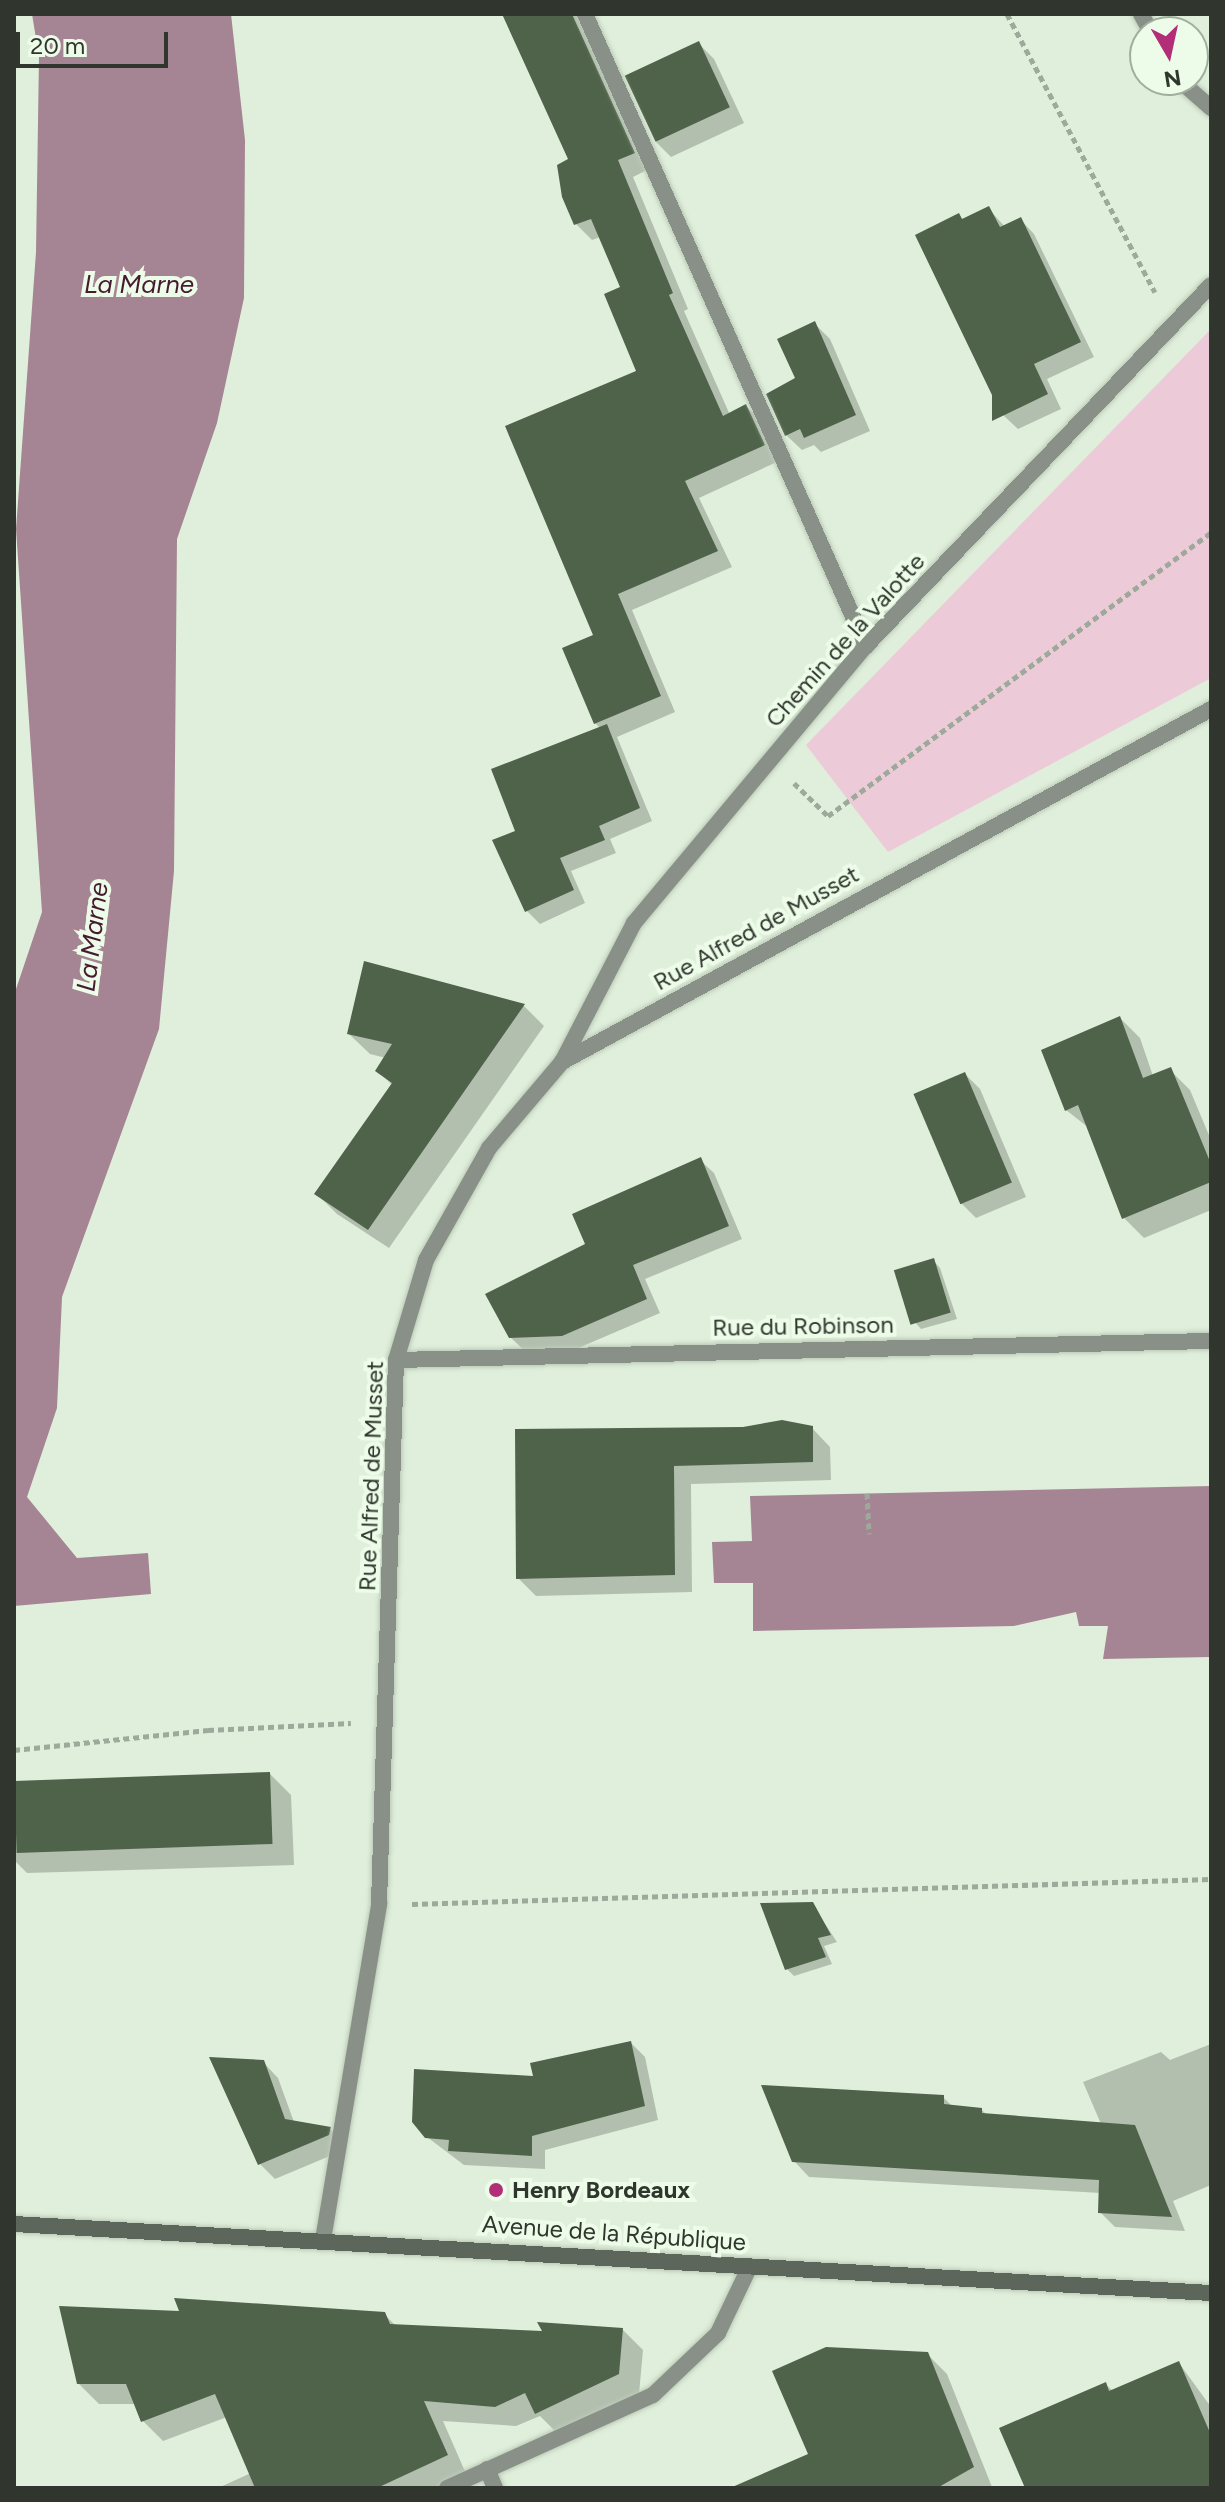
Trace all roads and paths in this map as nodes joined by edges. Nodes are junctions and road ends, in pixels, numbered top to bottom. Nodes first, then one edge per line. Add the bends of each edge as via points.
1 (585, 14) edge
2 (1007, 14) edge
3 (1211, 285) edge
4 (1173, 325) junction
5 (1211, 533) edge
6 (866, 646) junction
7 (1211, 709) edge
8 (771, 760) junction
9 (562, 1062) junction
10 (1211, 1341) edge
11 (396, 1360) junction
12 (867, 1493) dead end
13 (869, 1534) dead end
14 (388, 1721) junction
15 (14, 1750) edge
16 (1211, 1879) edge
17 (379, 1904) junction
18 (14, 2224) edge
19 (323, 2240) junction
20 (750, 2266) junction
21 (1211, 2293) edge
22 (487, 2469) junction
23 (447, 2488) edge
24 (495, 2488) edge

1 - 6 street
2 - 4 path
3 - 4 street, Chemin de la Valotte
4 - 6 street, Chemin de la Valotte
5 - 8 path via 828,816
6 - 8 street, Chemin de la Valotte
7 - 9 street, Rue Alfred de Musset
8 - 9 street, Chemin de la Valotte via 634,923
9 - 11 street, Rue Alfred de Musset via 489,1148 426,1260
10 - 11 street, Rue du Robinson
11 - 14 street, Rue Alfred de Musset
12 - 13 path
14 - 15 path via 208,1730
14 - 17 street, Rue Alfred de Musset
16 - 17 path
17 - 19 street, Rue Alfred de Musset
18 - 19 main road, Avenue de la République
19 - 20 main road, Avenue de la République
20 - 21 main road, Avenue de la République
20 - 22 street via 718,2333 653,2395
22 - 23 street
22 - 24 street

